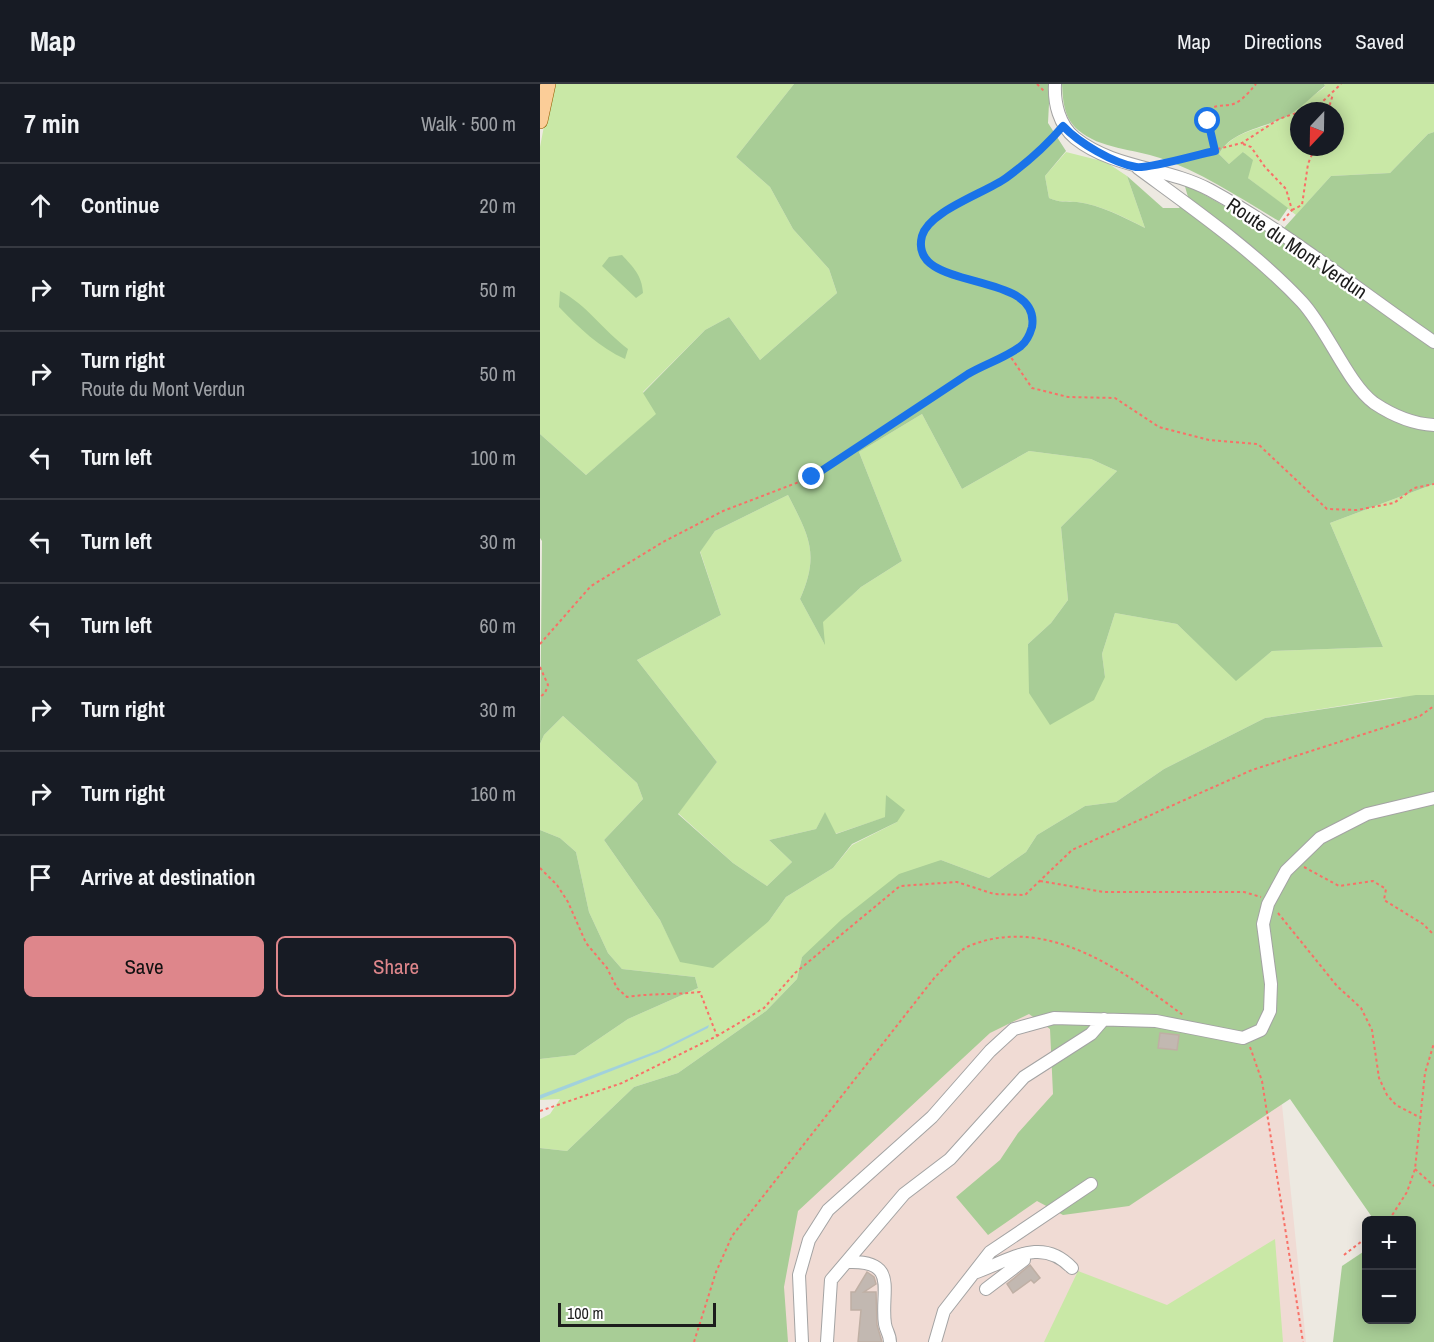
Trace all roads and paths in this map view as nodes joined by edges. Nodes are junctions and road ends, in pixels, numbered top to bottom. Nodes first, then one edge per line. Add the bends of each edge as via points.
1 (548, 84) edge
2 (1055, 84) edge
3 (1256, 84) edge
4 (1341, 84) edge
5 (1334, 91) junction
6 (1322, 102) edge
7 (1331, 102) edge
8 (1290, 115) edge
9 (540, 121) edge
10 (1063, 126) junction
11 (1242, 143) junction
12 (1215, 151) junction
13 (1311, 156) edge
14 (1160, 163) dead end
15 (1137, 168) junction
16 (1293, 210) junction
17 (1276, 229) junction
18 (1434, 342) edge
19 (1008, 353) junction
20 (1434, 425) edge
21 (1434, 484) edge
22 (542, 638) edge
23 (540, 644) edge
24 (540, 667) edge
25 (540, 697) edge
26 (1434, 706) edge
27 (1434, 798) edge
28 (1296, 862) junction
29 (540, 868) edge
30 (1434, 935) edge
31 (1189, 1018) dead end
32 (1104, 1019) junction
33 (717, 1036) junction
34 (1243, 1038) junction
35 (1434, 1043) edge
36 (540, 1111) edge
37 (1415, 1169) junction
38 (1091, 1184) dead end
39 (1434, 1186) edge
40 (1392, 1216) edge
41 (1362, 1241) edge
42 (1023, 1254) junction
43 (1344, 1255) dead end
44 (848, 1262) junction
45 (1072, 1268) dead end
46 (973, 1273) junction
47 (986, 1289) dead end
48 (828, 1322) junction
49 (694, 1342) edge
50 (802, 1342) edge
51 (827, 1342) edge
52 (837, 1342) edge
53 (890, 1342) edge
54 (935, 1342) edge
55 (1303, 1342) edge

1 - 9 main road
2 - 10 street
3 - 12 path via 1231,105 1210,109 1208,121
4 - 5 path
5 - 6 path
5 - 7 path
8 - 11 path
10 - 15 street, Route du Mont Verdun via 1096,151
10 - 19 path via 1042,150 1004,179 930,221 922,237 924,256 930,264 955,276 1007,290 1030,311 1029,336
11 - 12 path
11 - 16 path via 1251,147 1286,189
12 - 14 path
13 - 16 path via 1302,205
15 - 17 street, Route du Mont Verdun via 1163,171 1208,189
15 - 20 street via 1245,249 1302,303 1352,378 1373,402 1400,418
16 - 17 path
17 - 18 street, Route du Mont Verdun
19 - 21 path via 1032,388 1068,397 1115,398 1159,427 1209,440 1258,444 1327,509 1357,510 1394,503 1414,488
19 - 22 path via 972,372 812,477 723,511 591,586 565,618
22 - 23 path
24 - 25 path via 548,685
26 - 33 path via 1420,716 1252,770 1072,850 1025,895 994,894 957,882 900,886 795,972 764,1008
27 - 28 street via 1367,814 1320,838
28 - 30 path via 1339,886 1373,881 1386,889 1384,900 1424,924
28 - 34 street via 1268,904 1263,924 1270,1011 1261,1030
29 - 33 path via 568,902 586,943 607,968 616,988 627,997 700,992
31 - 49 path via 1092,955 1057,940 1004,938 968,947 935,977 732,1236
32 - 34 street via 1156,1021
32 - 44 street via 1091,1034 1024,1077 950,1159 904,1194
32 - 50 street via 1054,1018 1014,1029 932,1117 828,1210 809,1240 799,1275
33 - 36 path via 622,1083
34 - 55 path via 1251,1048 1262,1081
35 - 37 path via 1425,1073
37 - 39 path
37 - 40 path
38 - 46 street via 990,1252
41 - 43 path
42 - 45 street via 1043,1250 1060,1256
42 - 46 street
42 - 47 street via 1024,1260
44 - 48 street via 831,1280
44 - 53 street via 863,1261 880,1270 886,1281 885,1325
46 - 54 street via 944,1311
48 - 51 street
48 - 52 street

